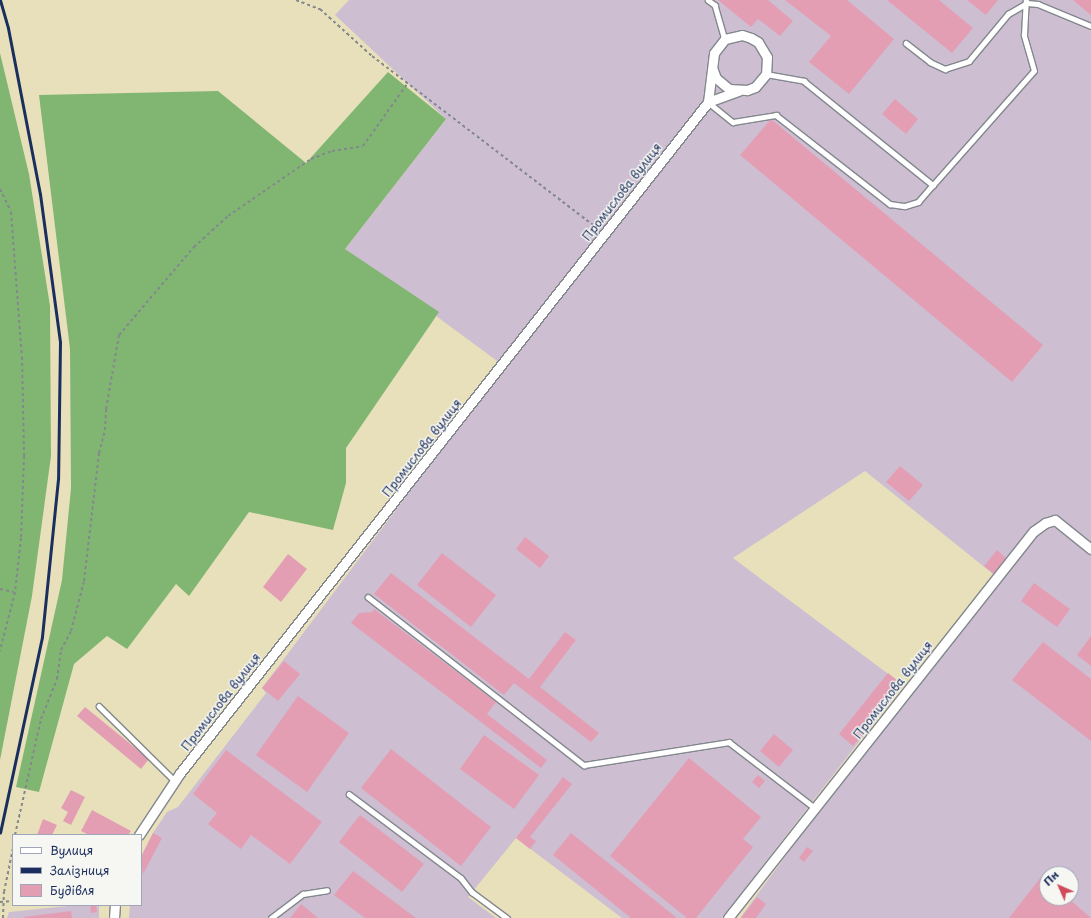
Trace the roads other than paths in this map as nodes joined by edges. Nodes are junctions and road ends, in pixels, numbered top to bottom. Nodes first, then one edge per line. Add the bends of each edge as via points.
1 (708, 0) edge
2 (1026, 1) edge
3 (1091, 26) edge
4 (725, 39) junction
5 (906, 43) dead end
6 (713, 70) junction
7 (766, 74) junction
8 (738, 91) junction
9 (708, 102) junction
10 (933, 185) junction
11 (1091, 548) edge
12 (368, 597) dead end
13 (99, 706) dead end
14 (175, 781) junction
15 (349, 794) dead end
16 (815, 808) junction
17 (140, 834) edge
18 (327, 890) dead end
19 (115, 906) edge
20 (114, 918) edge
21 (271, 918) edge
22 (507, 918) edge
23 (728, 918) edge

1 - 4 lane via 715,5
2 - 3 lane
2 - 5 lane via 1008,14 969,61 945,69 930,62
2 - 10 lane via 1024,35 1034,71
4 - 6 street via 714,53
4 - 7 street via 742,36 758,42 767,57
6 - 8 street via 722,84
6 - 9 street
7 - 8 street via 755,87
7 - 10 lane via 804,81
8 - 9 street
9 - 10 lane via 733,122 776,114 890,204 905,206 918,202
9 - 14 street, Промислова вулиця
11 - 16 street, Промислова вулиця via 1055,520 1034,531
12 - 16 lane via 584,765 729,742
13 - 14 lane
14 - 17 street, Промислова вулиця
15 - 22 lane via 461,878 472,892
16 - 23 street, Промислова вулиця
18 - 21 lane via 302,894
19 - 20 street

